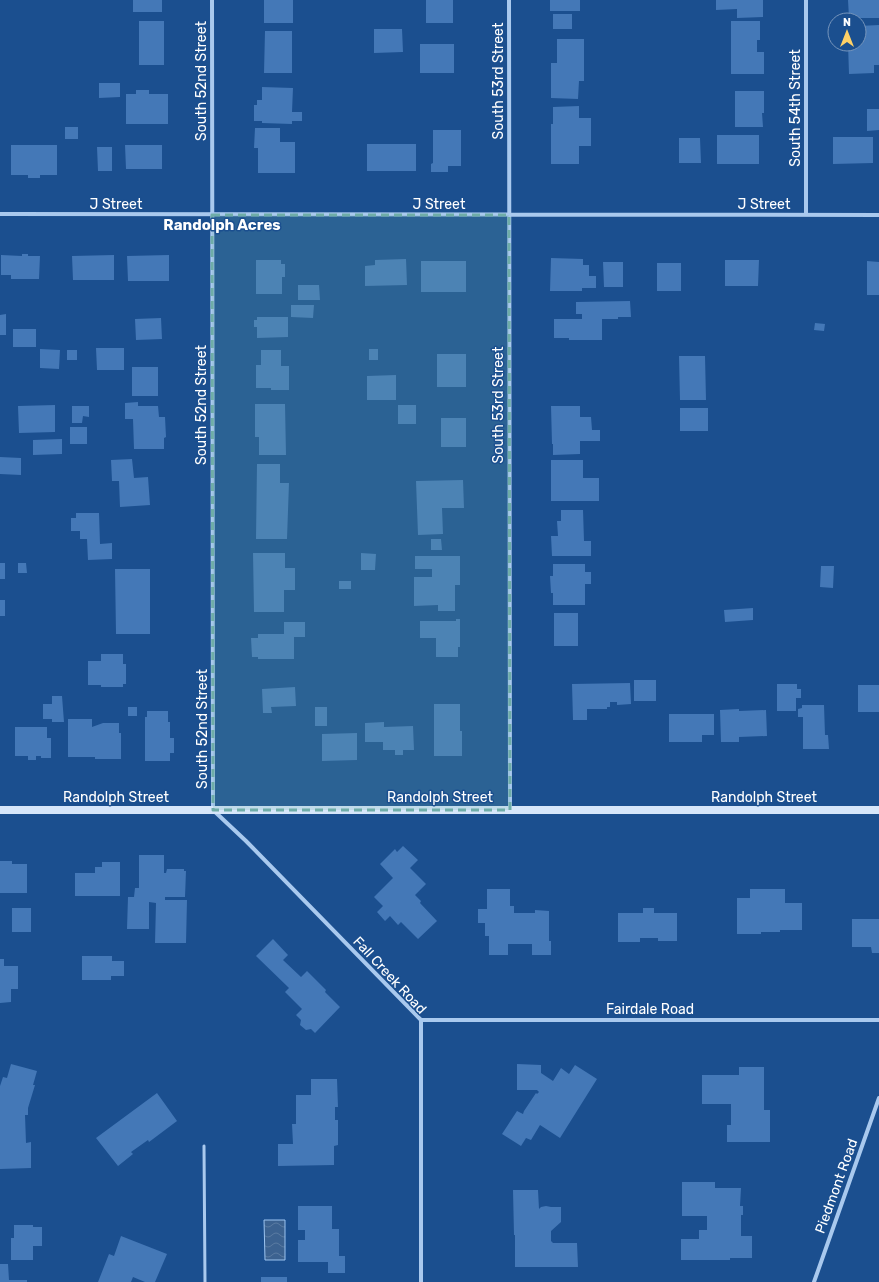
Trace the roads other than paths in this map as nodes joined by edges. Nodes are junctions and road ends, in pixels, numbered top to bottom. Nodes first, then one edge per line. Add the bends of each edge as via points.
1 (212, 0) edge
2 (509, 0) edge
3 (806, 0) edge
4 (0, 214) edge
5 (212, 215) junction
6 (509, 215) junction
7 (806, 215) junction
8 (879, 215) edge
9 (0, 810) edge
10 (213, 810) junction
11 (510, 810) junction
12 (879, 810) edge
13 (421, 1020) junction
14 (879, 1020) edge
15 (879, 1098) edge
16 (204, 1146) dead end
17 (205, 1282) edge
18 (421, 1282) edge
19 (814, 1282) edge

1 - 5 street, South 52nd Street
2 - 6 street, South 53rd Street
3 - 7 street, South 54th Street
4 - 5 street, J Street
5 - 6 street, J Street
5 - 10 street, South 52nd Street
6 - 7 street, J Street
6 - 11 street, South 53rd Street
7 - 8 street, J Street
9 - 10 main road, Randolph Street
10 - 11 main road, Randolph Street
10 - 13 street, Fall Creek Road
11 - 12 main road, Randolph Street
13 - 14 street, Fairdale Road
13 - 18 street, Fall Creek Road
15 - 19 street, Piedmont Road
16 - 17 lane

